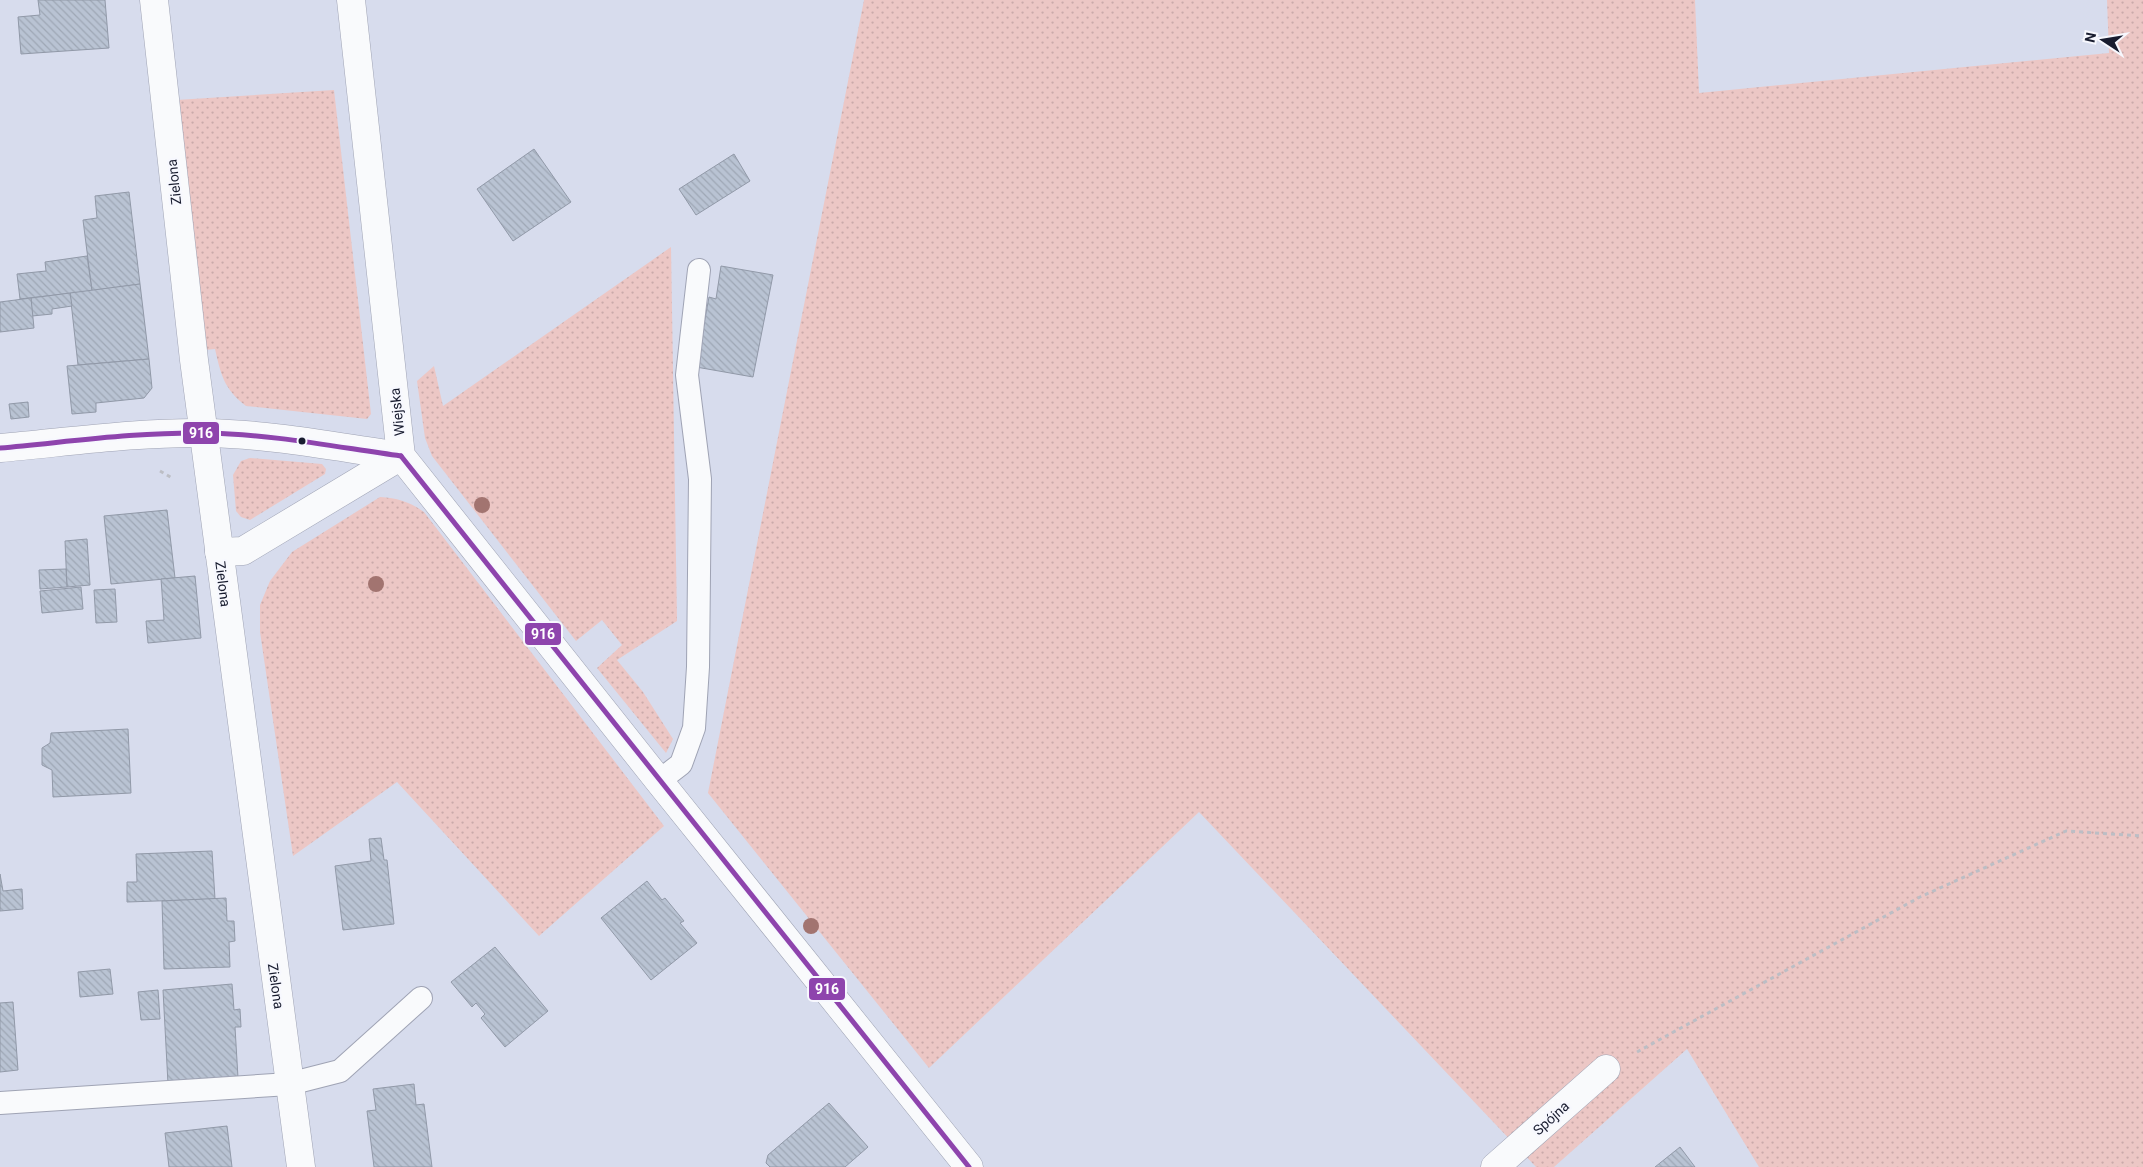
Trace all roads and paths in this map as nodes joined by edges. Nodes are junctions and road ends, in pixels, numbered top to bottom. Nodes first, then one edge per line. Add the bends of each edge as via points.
1 (154, 0) edge
2 (351, 0) edge
3 (699, 270) dead end
4 (204, 433) junction
5 (0, 448) edge
6 (402, 456) junction
7 (153, 466) dead end
8 (175, 482) dead end
9 (219, 552) junction
10 (659, 781) junction
11 (2143, 836) edge
12 (421, 998) dead end
13 (1606, 1069) joint
14 (289, 1084) junction
15 (0, 1103) edge
16 (301, 1167) edge
17 (969, 1167) edge
18 (1495, 1167) edge

1 - 4 street, Zielona
2 - 6 street, Wiejska
3 - 10 lane via 687,375 700,479 699,658 694,728 681,764
4 - 5 street
4 - 6 street
4 - 9 street, Zielona
6 - 9 street via 243,552
6 - 10 street, Wiejska
7 - 8 path
9 - 14 street, Zielona
10 - 17 street, Wiejska
11 - 13 path via 2066,831 1920,897
12 - 14 lane via 340,1071
13 - 18 street, Spójna
14 - 15 lane
14 - 16 street, Zielona

